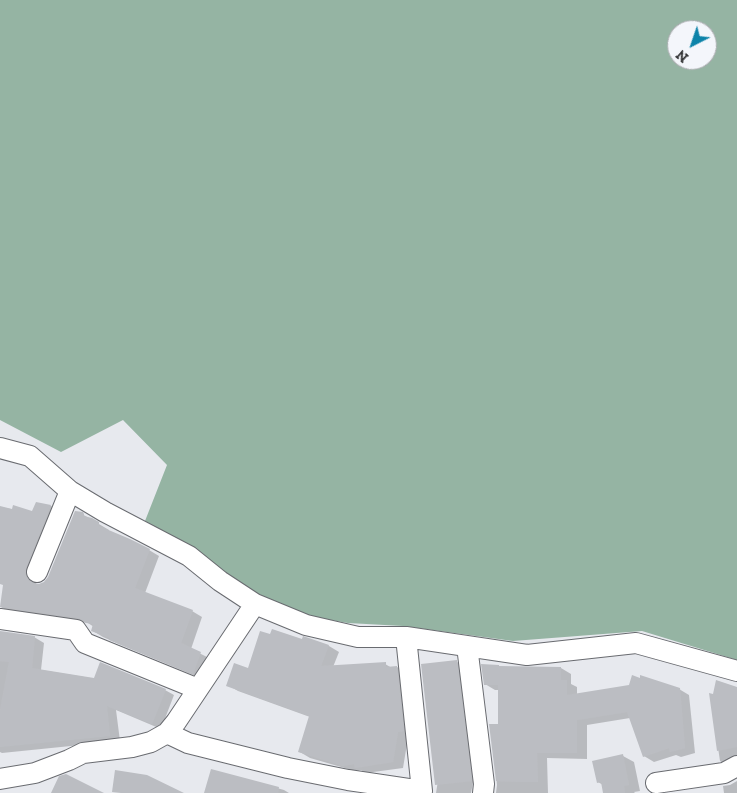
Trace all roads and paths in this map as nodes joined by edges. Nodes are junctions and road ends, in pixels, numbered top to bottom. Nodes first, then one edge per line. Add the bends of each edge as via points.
1 (0, 448) edge
2 (70, 490) junction
3 (37, 572) dead end
4 (255, 604) junction
5 (0, 619) edge
6 (406, 637) junction
7 (467, 646) junction
8 (737, 671) edge
9 (198, 689) junction
10 (167, 733) junction
11 (737, 766) edge
12 (0, 780) edge
13 (656, 783) dead end
14 (483, 793) edge

1 - 2 street via 30,456
2 - 3 street
2 - 4 street via 189,556
4 - 6 street via 306,625 358,637
4 - 9 street
5 - 9 street via 76,630 85,642
6 - 7 street
6 - 10 street via 422,791 288,768 188,743
7 - 8 street via 527,654 636,643
7 - 14 street
9 - 10 street
10 - 12 street via 151,742 83,753 35,773
11 - 13 street via 724,773

